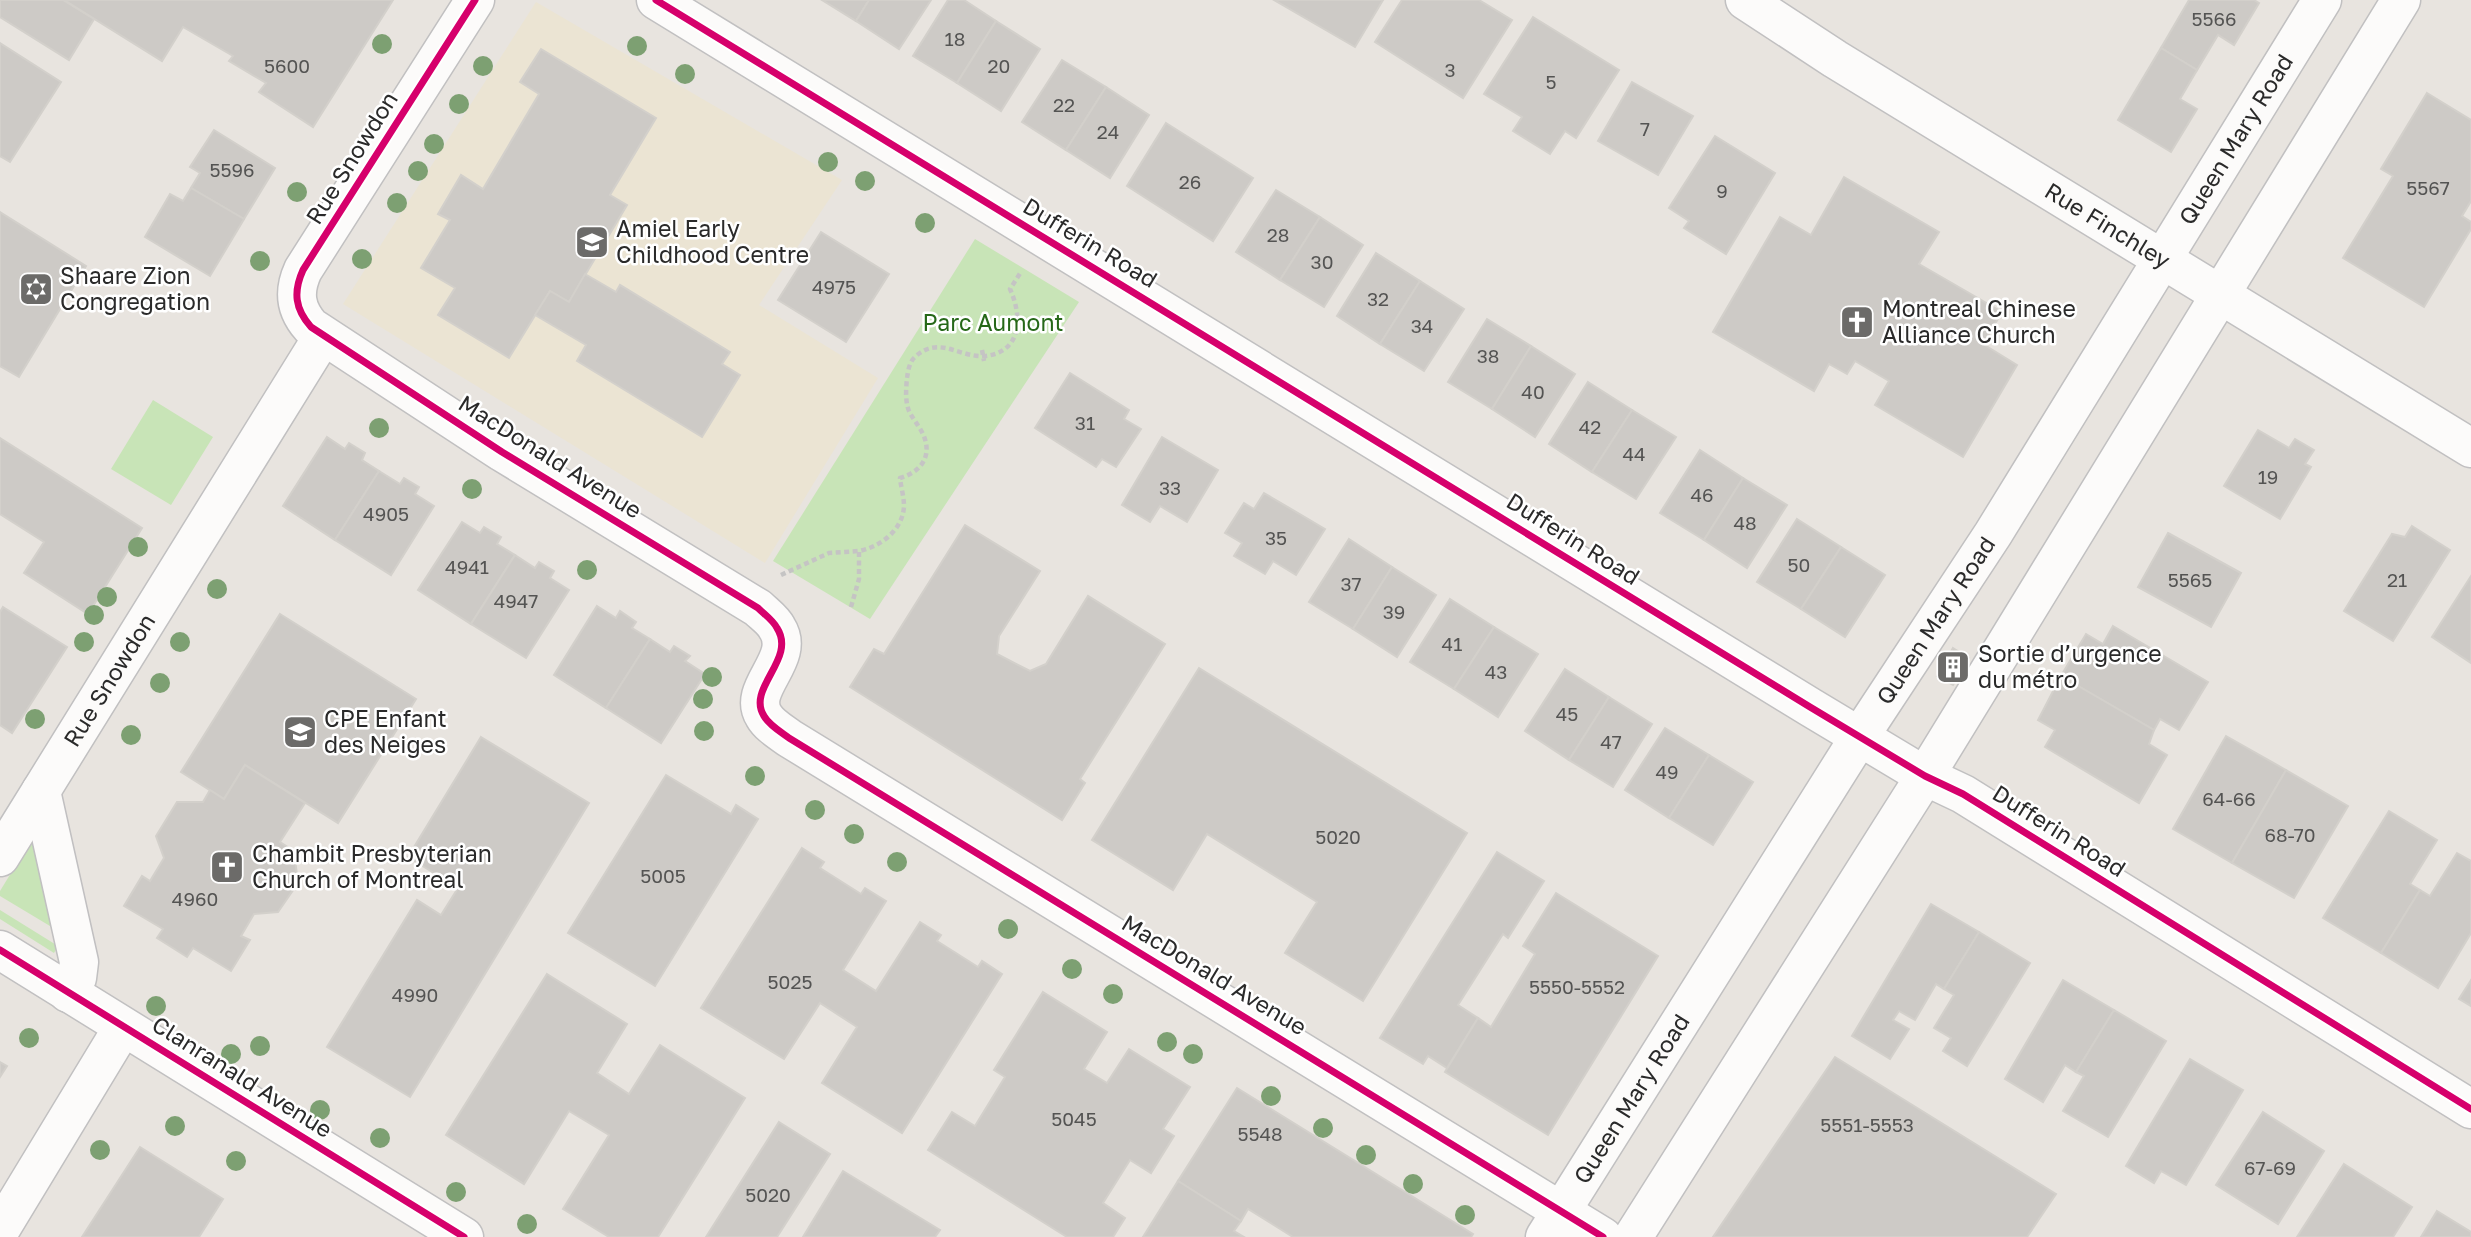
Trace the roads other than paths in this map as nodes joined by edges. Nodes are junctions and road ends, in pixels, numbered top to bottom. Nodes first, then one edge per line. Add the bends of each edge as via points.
1 (474, 0) edge
2 (656, 0) edge
3 (1745, 0) edge
4 (2322, 0) edge
5 (2400, 0) edge
6 (2162, 260) junction
7 (2221, 296) junction
8 (323, 336) junction
9 (2471, 448) edge
10 (1860, 736) junction
11 (1925, 776) junction
12 (41, 791) junction
13 (0, 857) edge
14 (0, 950) edge
15 (68, 993) junction
16 (123, 1027) junction
17 (2471, 1109) edge
18 (1553, 1224) edge
19 (0, 1230) edge
20 (464, 1237) edge
21 (1603, 1237) edge
22 (1633, 1237) edge

1 - 8 street, Rue Snowdon via 297,282 297,306
2 - 10 street, Dufferin Road
3 - 6 street, Rue Finchley
4 - 6 street, Queen Mary Road
5 - 7 street
6 - 7 street, Rue Finchley
6 - 10 street, Queen Mary Road via 2000,523
7 - 9 street, Rue Finchley
7 - 11 street
8 - 12 street, Rue Snowdon
8 - 18 street, MacDonald Avenue via 758,608 776,625 781,642 760,706 763,715 783,733
10 - 11 street, Dufferin Road
10 - 18 street, Queen Mary Road
11 - 17 street, Dufferin Road via 1963,794
11 - 22 street
12 - 13 street, Rue Snowdon
12 - 15 street via 79,961 77,978
14 - 15 street, Clanranald Avenue
15 - 16 street, Clanranald Avenue
16 - 19 street
16 - 20 street, Clanranald Avenue
18 - 21 street, MacDonald Avenue

